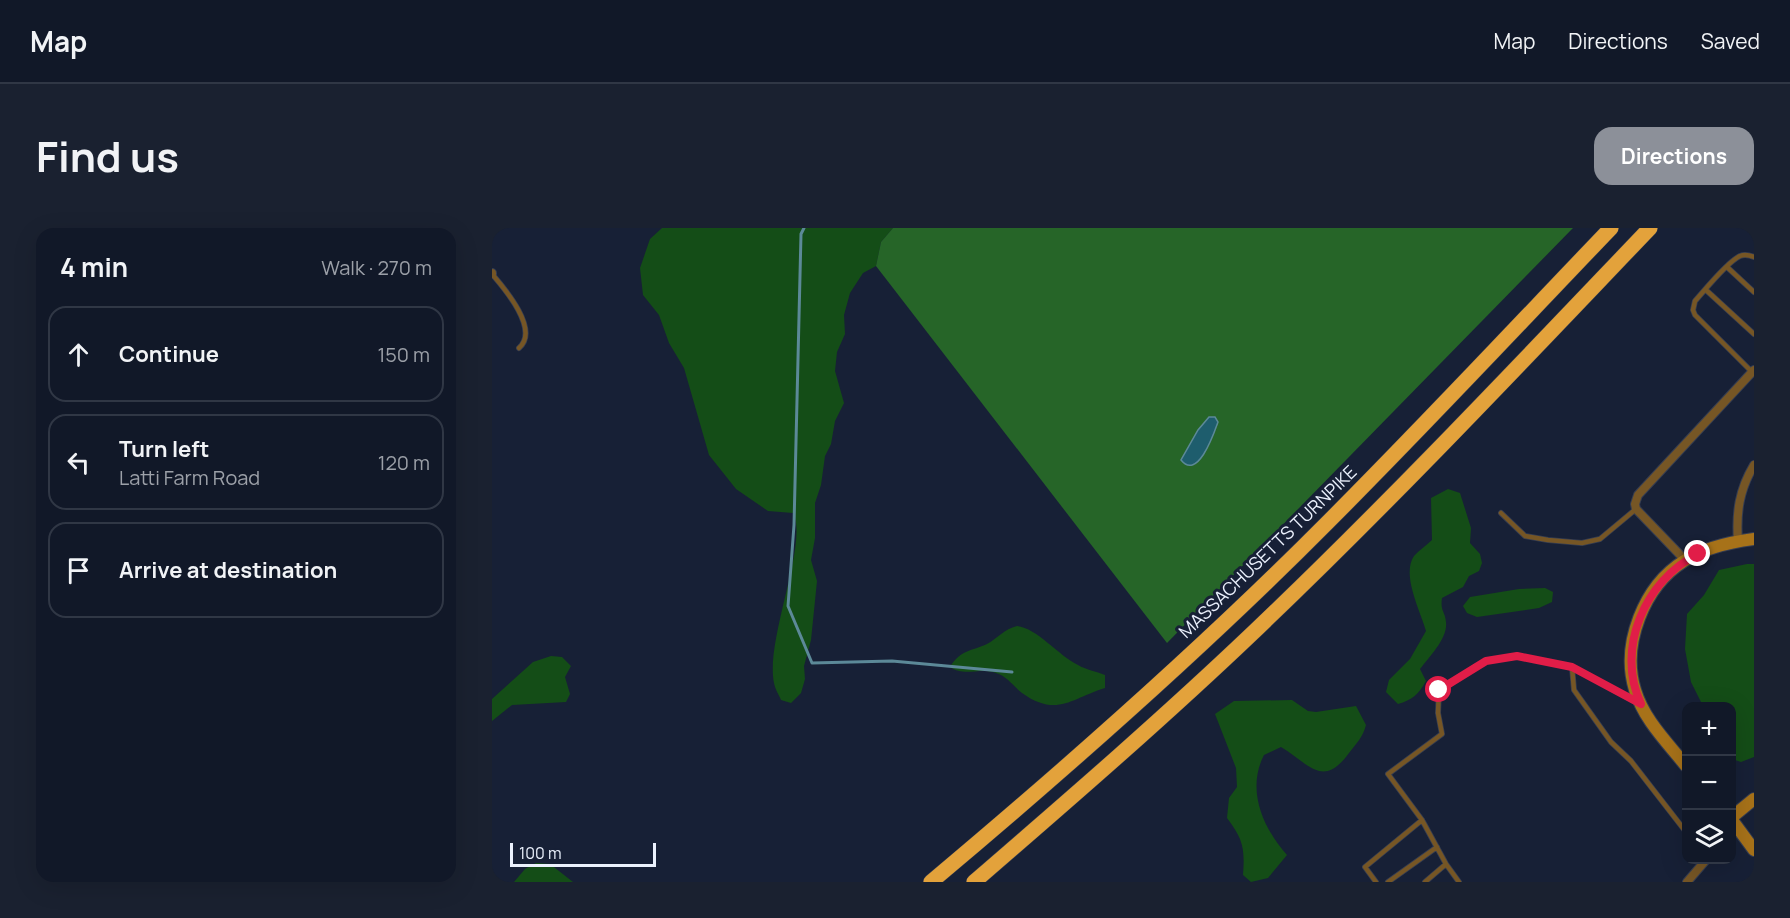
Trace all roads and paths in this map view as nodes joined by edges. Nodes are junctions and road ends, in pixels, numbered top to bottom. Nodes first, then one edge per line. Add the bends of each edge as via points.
1 (1611, 228) edge
2 (1650, 228) edge
3 (1754, 256) edge
4 (1727, 267) junction
5 (492, 273) edge
6 (1706, 290) junction
7 (1754, 292) edge
8 (1754, 334) edge
9 (519, 348) dead end
10 (1753, 371) edge
11 (1754, 465) edge
12 (1636, 509) junction
13 (1500, 513) dead end
14 (1754, 539) edge
15 (1738, 542) junction
16 (1685, 560) junction
17 (1572, 667) junction
18 (1641, 704) junction
19 (1682, 761) edge
20 (1754, 799) edge
21 (1736, 815) edge
22 (1422, 820) junction
23 (1736, 826) edge
24 (1682, 827) edge
25 (1437, 847) junction
26 (1754, 850) edge
27 (1446, 864) junction
28 (1702, 864) edge
29 (931, 882) edge
30 (974, 882) edge
31 (1376, 882) edge
32 (1388, 882) edge
33 (1425, 882) edge
34 (1459, 882) edge
35 (1687, 882) edge

1 - 29 highway, MASSACHUSETTS TURNPIKE via 1408,441 1236,612 1084,751
2 - 30 highway via 1259,628
3 - 4 lane via 1740,256
4 - 6 lane
4 - 7 lane
5 - 9 lane via 523,321 527,333
6 - 8 lane
6 - 10 lane via 1695,301 1695,315
10 - 12 street via 1638,495
11 - 15 street via 1738,500
12 - 13 lane via 1600,538 1582,543 1525,536
12 - 16 street
14 - 15 street
15 - 16 street
16 - 18 street via 1654,591 1632,641 1632,674
17 - 18 lane
17 - 22 lane via 1517,656 1486,661 1439,690 1442,734 1388,774
17 - 24 lane via 1574,690 1611,742 1631,761
18 - 19 street via 1648,719
20 - 21 street
22 - 25 lane
22 - 31 lane via 1365,867
23 - 26 street
25 - 27 lane
25 - 32 lane
27 - 33 lane
27 - 34 lane
28 - 35 street

